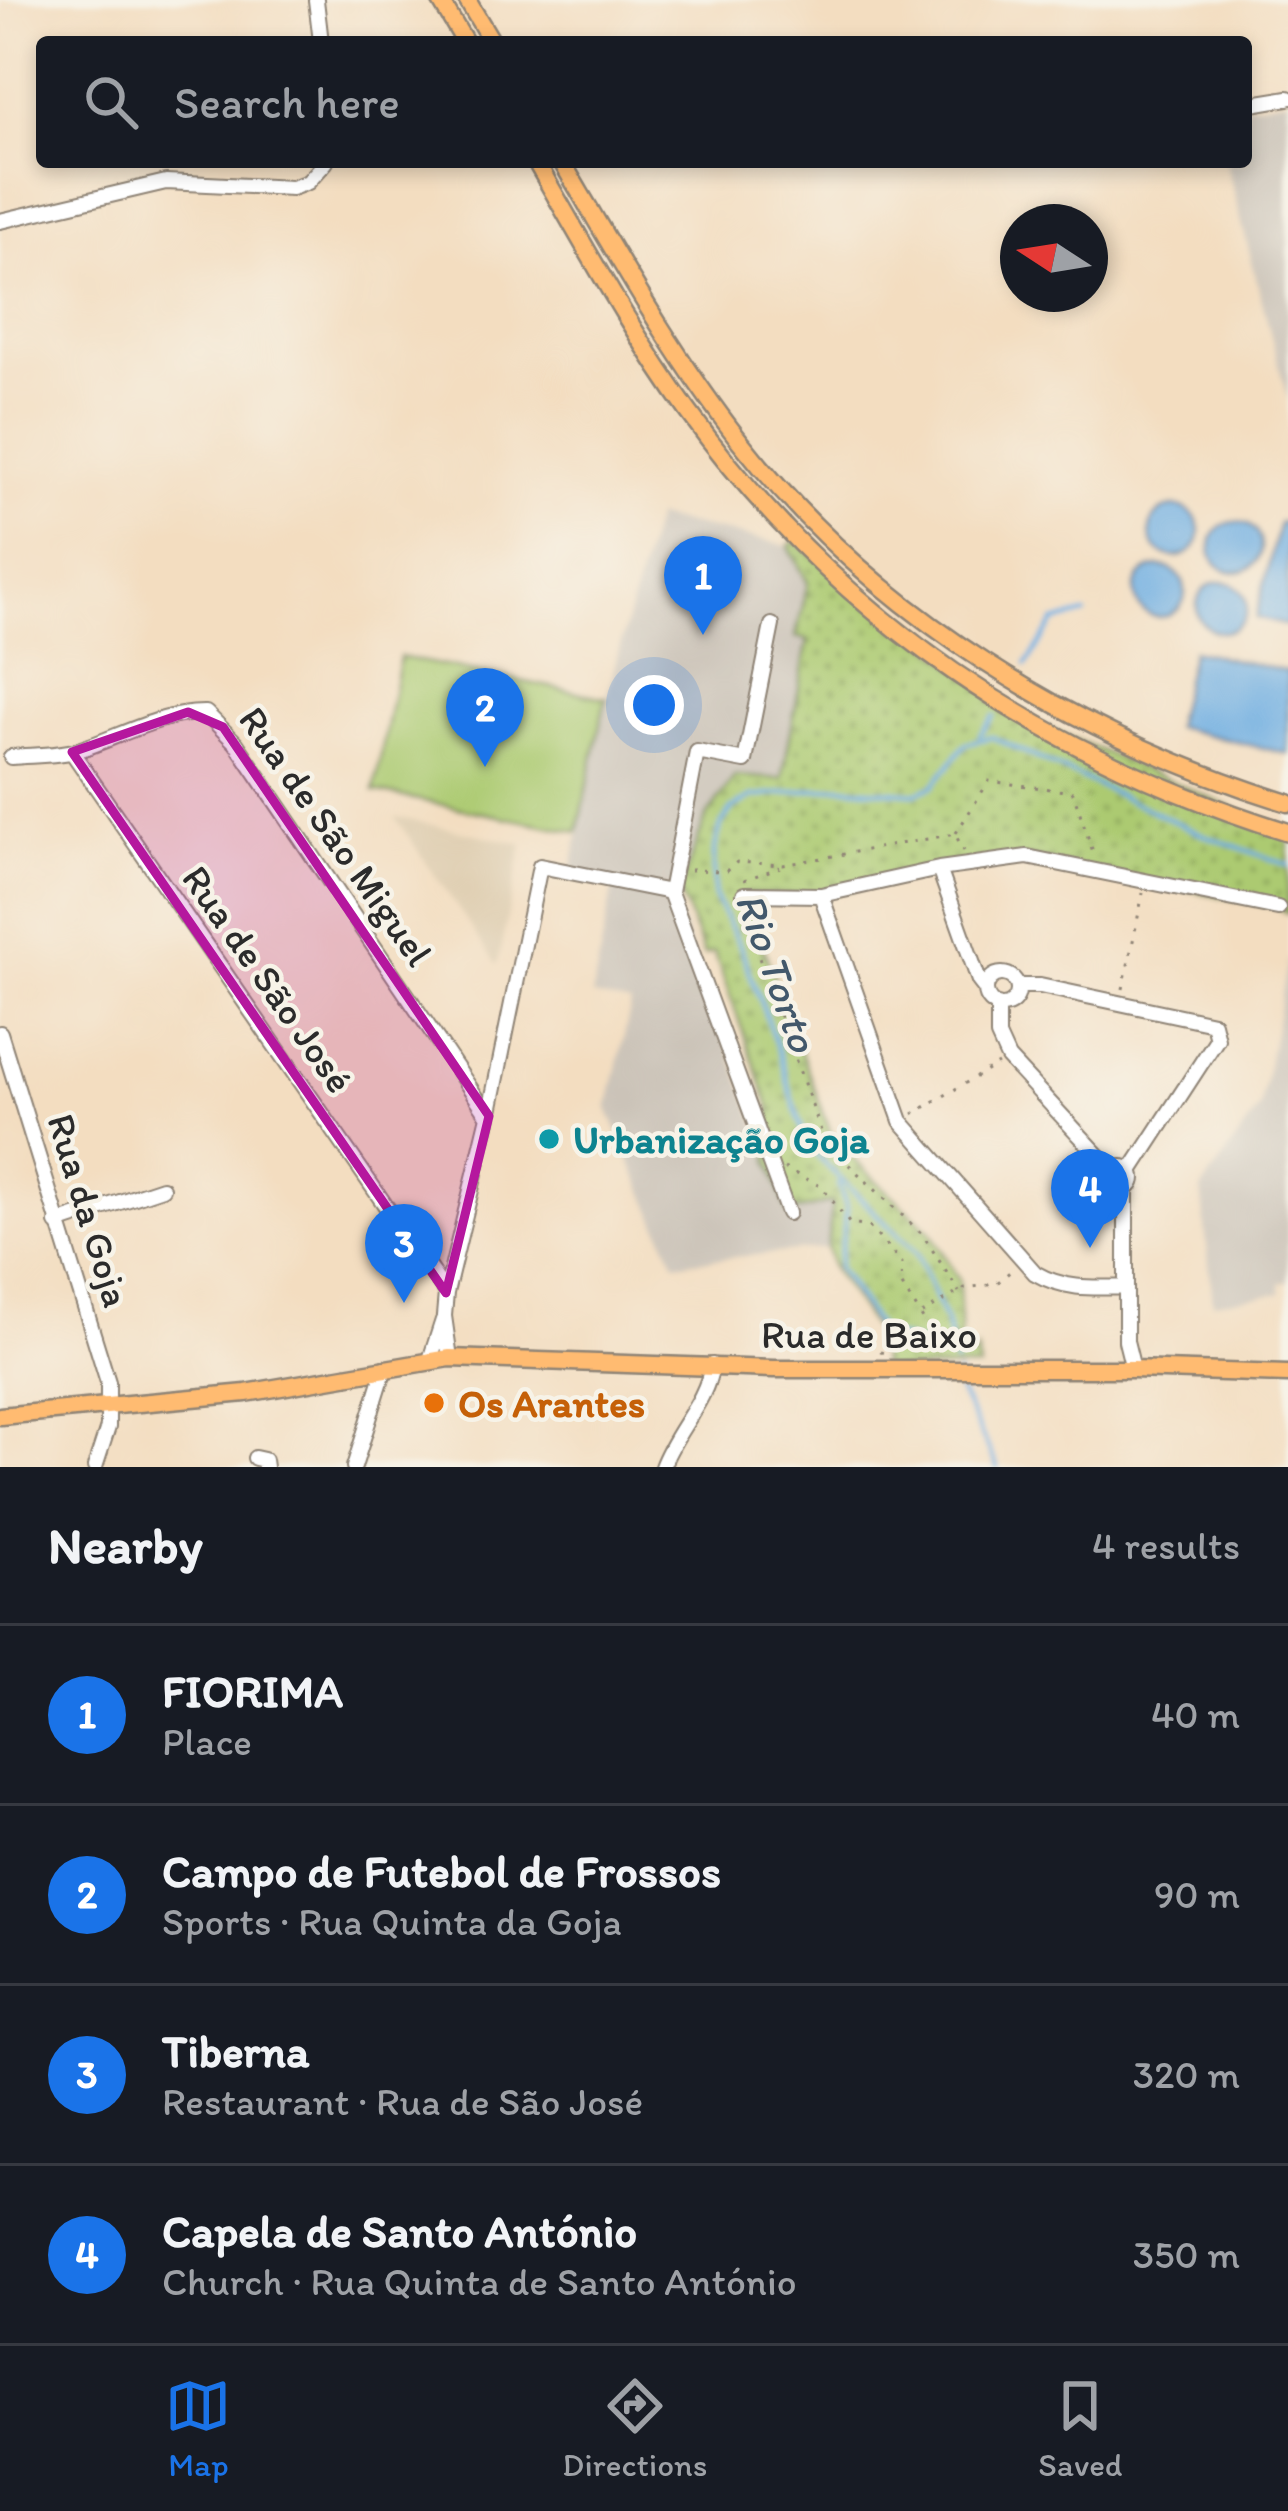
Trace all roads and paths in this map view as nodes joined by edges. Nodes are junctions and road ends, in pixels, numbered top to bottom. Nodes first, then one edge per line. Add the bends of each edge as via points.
1 (316, 0) edge
2 (440, 0) edge
3 (467, 0) edge
4 (320, 36) edge
5 (461, 36) edge
6 (488, 36) edge
7 (1288, 98) edge
8 (1252, 104) edge
9 (321, 168) edge
10 (540, 168) edge
11 (566, 168) edge
12 (0, 221) edge
13 (772, 625) dead end
14 (72, 752) junction
15 (11, 757) dead end
16 (1288, 802) edge
17 (1288, 832) edge
18 (955, 834) junction
19 (970, 864) junction
20 (783, 866) junction
21 (938, 869) junction
22 (698, 871) dead end
23 (1100, 872) junction
24 (1145, 881) junction
25 (670, 892) junction
26 (744, 894) joint
27 (820, 896) junction
28 (1278, 908) dead end
29 (743, 913) dead end
30 (1018, 986) junction
31 (986, 990) junction
32 (1120, 1003) junction
33 (998, 1005) junction
34 (0, 1033) edge
35 (1008, 1058) junction
36 (489, 1116) junction
37 (901, 1121) junction
38 (769, 1160) junction
39 (1113, 1171) junction
40 (1131, 1171) junction
41 (161, 1188) dead end
42 (1126, 1188) junction
43 (788, 1213) dead end
44 (58, 1222) junction
45 (1023, 1259) junction
46 (1126, 1288) junction
47 (958, 1292) junction
48 (446, 1293) junction
49 (920, 1315) junction
50 (444, 1316) junction
51 (451, 1358) junction
52 (430, 1360) junction
53 (879, 1362) dead end
54 (712, 1365) junction
55 (376, 1370) junction
56 (1125, 1370) junction
57 (1288, 1374) edge
58 (110, 1407) junction
59 (0, 1416) edge
60 (95, 1467) edge
61 (354, 1467) edge
62 (662, 1467) edge

1 - 4 street
2 - 5 main road
3 - 6 main road
7 - 8 street
9 - 12 street via 292,188 166,182
10 - 17 main road via 690,413 831,576 1020,716 1137,776
11 - 16 main road via 710,401 846,555 950,639 1041,698 1150,751
13 - 25 street via 745,761 697,752
14 - 15 street
14 - 36 street, Rua de São Miguel via 206,712
14 - 48 street, Rua de São José
18 - 19 path
18 - 20 path
18 - 23 path via 989,781 1072,792
19 - 21 street
19 - 23 street via 1027,857
20 - 22 path via 737,862
20 - 26 path via 744,880
21 - 27 street
21 - 31 street
23 - 24 street
24 - 28 street
24 - 32 path
25 - 36 street via 540,866
25 - 38 street
26 - 27 street
27 - 37 street
29 - 47 path via 825,1142 923,1235
30 - 31 street via 998,974
30 - 32 street
30 - 33 street via 1012,1003
31 - 33 street
32 - 40 street via 1217,1029
33 - 35 street
34 - 44 street, Rua da Goja
35 - 37 path
35 - 39 street
36 - 48 street
37 - 45 street
38 - 43 street
38 - 49 path via 822,1187 850,1224 869,1227 902,1263 902,1284
39 - 40 street
39 - 42 street via 1113,1184
40 - 42 street
41 - 44 street
42 - 46 street
44 - 58 street, Rua da Goja
45 - 46 street via 1051,1282
45 - 47 path via 996,1284
46 - 56 street
47 - 49 path
48 - 50 street
49 - 53 path via 926,1337 887,1330
50 - 51 street
50 - 52 street
51 - 52 main road, Rua de Baixo
51 - 54 main road, Rua de Baixo
52 - 55 main road, Rua de Baixo
54 - 56 main road, Rua de Baixo
54 - 62 street via 709,1386
55 - 58 main road, Rua de Baixo
55 - 61 street
56 - 57 main road, Rua de Baixo
58 - 59 main road, Rua de Baixo
58 - 60 street

